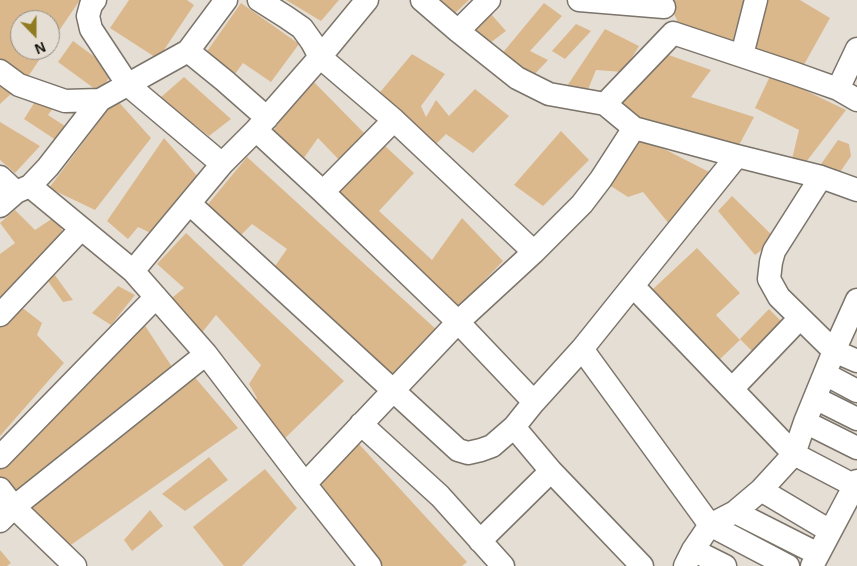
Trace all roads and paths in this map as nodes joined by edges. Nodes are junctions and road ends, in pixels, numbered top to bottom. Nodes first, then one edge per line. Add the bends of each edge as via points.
1 (95, 0) edge
2 (226, 0) edge
3 (259, 0) edge
4 (367, 0) edge
5 (422, 0) edge
6 (489, 0) edge
7 (579, 0) edge
8 (756, 0) edge
9 (664, 4) edge
10 (458, 31) junction
11 (673, 33) junction
12 (857, 49) edge
13 (188, 51) junction
14 (742, 55) junction
15 (320, 57) junction
16 (0, 71) edge
17 (128, 85) junction
18 (847, 94) edge
19 (100, 100) junction
20 (605, 104) junction
21 (394, 120) junction
22 (262, 124) junction
23 (634, 128) junction
24 (737, 156) junction
25 (222, 164) junction
26 (821, 177) junction
27 (857, 190) edge
28 (11, 191) edge
29 (323, 192) junction
30 (190, 204) junction
31 (81, 229) junction
32 (534, 252) junction
33 (133, 271) junction
34 (632, 286) junction
35 (156, 297) junction
36 (857, 300) edge
37 (0, 315) edge
38 (800, 318) junction
39 (458, 322) junction
40 (582, 349) junction
41 (834, 351) junction
42 (206, 354) junction
43 (857, 361) edge
44 (825, 374) junction
45 (732, 389) junction
46 (393, 390) junction
47 (857, 391) edge
48 (815, 398) junction
49 (534, 402) junction
50 (857, 419) edge
51 (805, 422) junction
52 (361, 424) junction
53 (514, 427) junction
54 (857, 448) edge
55 (794, 454) junction
56 (0, 457) edge
57 (552, 471) junction
58 (305, 484) junction
59 (856, 485) edge
60 (0, 489) edge
61 (761, 490) junction
62 (735, 512) junction
63 (7, 514) edge
64 (710, 525) junction
65 (830, 531) junction
66 (480, 541) junction
67 (689, 558) edge
68 (815, 560) edge
69 (75, 566) edge
70 (370, 566) edge
71 (503, 566) edge
72 (642, 566) edge
73 (725, 566) edge
74 (788, 566) edge

1 - 17 street via 88,16 91,29
2 - 13 street
3 - 15 street via 302,28
4 - 15 street
5 - 10 street
6 - 10 street
7 - 9 street
8 - 14 street
9 - 11 street
10 - 20 street via 516,78 549,94
11 - 14 street
11 - 20 street
12 - 18 street
13 - 17 street
13 - 22 street via 225,81
14 - 18 street
15 - 21 street
15 - 22 street
16 - 19 street via 19,85 65,101
17 - 19 street
17 - 25 street
19 - 28 street via 48,167
20 - 23 street
21 - 29 street
21 - 32 street
22 - 25 street
22 - 29 street
23 - 24 street
23 - 32 street via 582,204
24 - 26 street
24 - 34 street
25 - 30 street
26 - 27 street
26 - 38 street via 774,251 771,262 769,279 779,297
28 - 31 street
29 - 39 street
30 - 33 street
30 - 46 street
31 - 33 street
31 - 37 street
32 - 39 street
33 - 35 street
34 - 40 street
34 - 45 street
35 - 42 street
35 - 56 street
36 - 41 street
38 - 41 street
38 - 45 street
39 - 46 street
39 - 49 street
40 - 49 street
40 - 64 street
41 - 43 street
41 - 44 street
42 - 58 street
42 - 63 street
44 - 47 street
44 - 48 street
45 - 55 street
46 - 52 street
46 - 53 street via 458,450 468,453 492,446
48 - 50 street
48 - 51 street
49 - 53 street
51 - 54 street
51 - 55 street
52 - 58 street
52 - 66 street via 440,496
53 - 57 street
55 - 59 street
55 - 61 street
57 - 66 street
57 - 72 street
58 - 70 street
59 - 65 street
60 - 63 street
61 - 62 street
61 - 65 street
62 - 64 street
62 - 68 street
63 - 69 street
64 - 67 street
64 - 74 street
65 - 68 street
66 - 71 street
67 - 73 street

